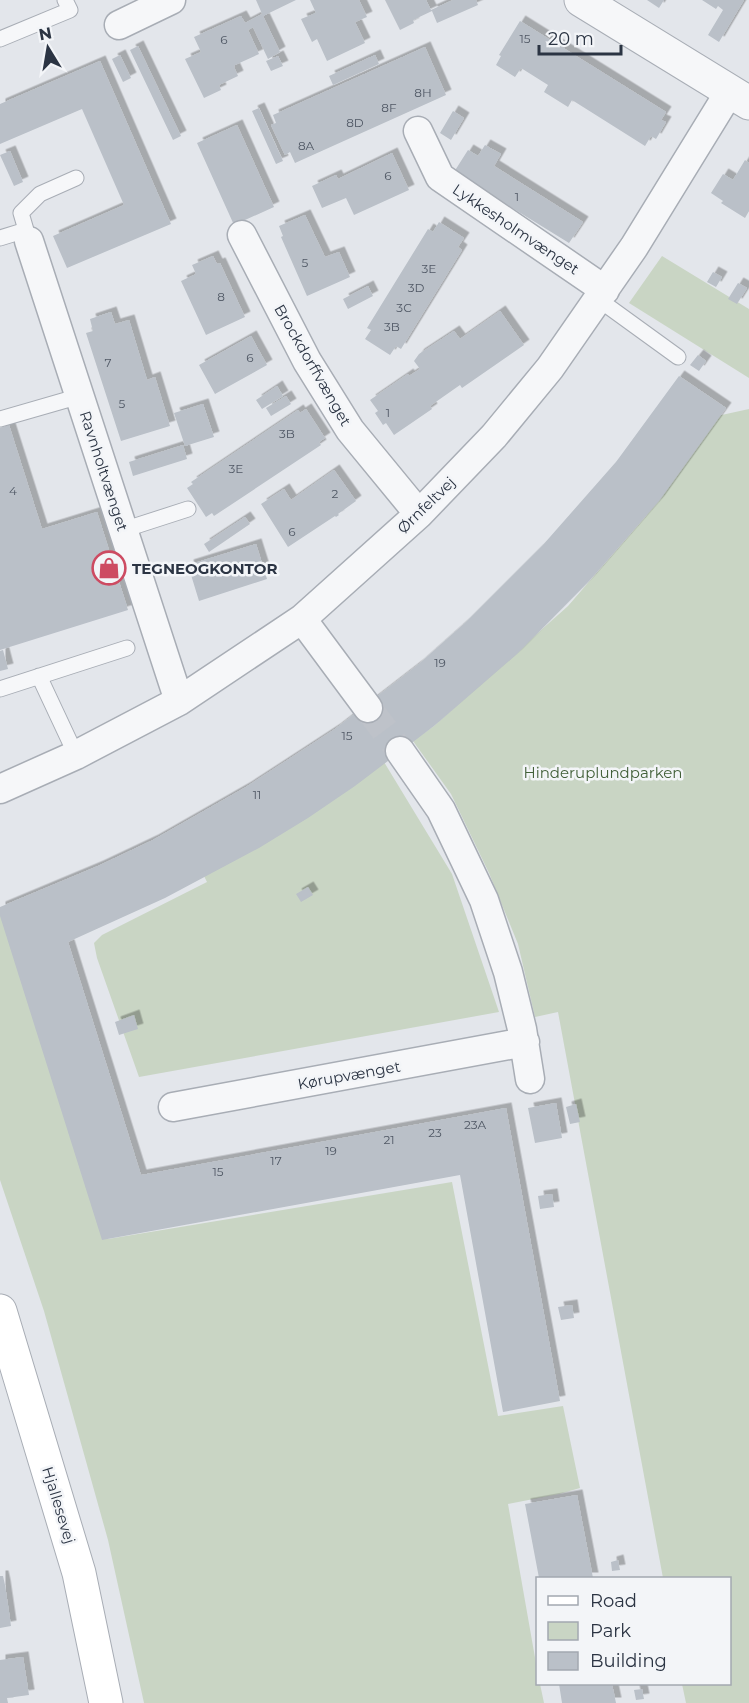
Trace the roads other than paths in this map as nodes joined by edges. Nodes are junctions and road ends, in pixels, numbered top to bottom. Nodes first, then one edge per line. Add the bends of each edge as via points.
1 (65, 0) edge
2 (171, 0) edge
3 (581, 0) edge
4 (119, 25) dead end
5 (1, 37) edge
6 (739, 97) edge
7 (418, 131) dead end
8 (76, 178) dead end
9 (242, 234) dead end
10 (28, 235) junction
11 (0, 238) edge
12 (602, 295) junction
13 (678, 357) dead end
14 (80, 396) junction
15 (0, 419) edge
16 (188, 509) dead end
17 (419, 514) junction
18 (123, 530) junction
19 (302, 619) junction
20 (127, 648) dead end
21 (39, 676) junction
22 (0, 689) edge
23 (179, 701) junction
24 (368, 708) tunnel mouth
25 (400, 751) tunnel mouth
26 (76, 755) junction
27 (0, 789) edge
28 (525, 1042) junction
29 (530, 1079) dead end
30 (173, 1107) dead end
31 (0, 1311) edge
32 (106, 1703) edge

1 - 5 lane via 70,10
2 - 4 street
3 - 6 street
6 - 12 street, Ørnfeltvej
7 - 12 street, Lykkesholmvænget via 440,177
8 - 10 lane via 39,194 21,213
9 - 17 street, Brockdorffvænget via 307,361 350,430
10 - 11 lane
10 - 14 street, Ravnholtvænget
12 - 13 lane
12 - 17 street, Ørnfeltvej via 508,419
14 - 15 lane
14 - 18 street, Ravnholtvænget
16 - 18 lane
17 - 19 street, Ørnfeltvej
18 - 23 street, Ravnholtvænget
19 - 23 street, Ørnfeltvej
19 - 24 street
20 - 21 lane
21 - 22 lane
21 - 26 lane
23 - 26 street, Ørnfeltvej
25 - 28 street via 441,810 484,900 508,972
26 - 27 street, Ørnfeltvej
28 - 29 street
28 - 30 street, Kørupvænget
31 - 32 main road, Hjallesevej via 79,1573

